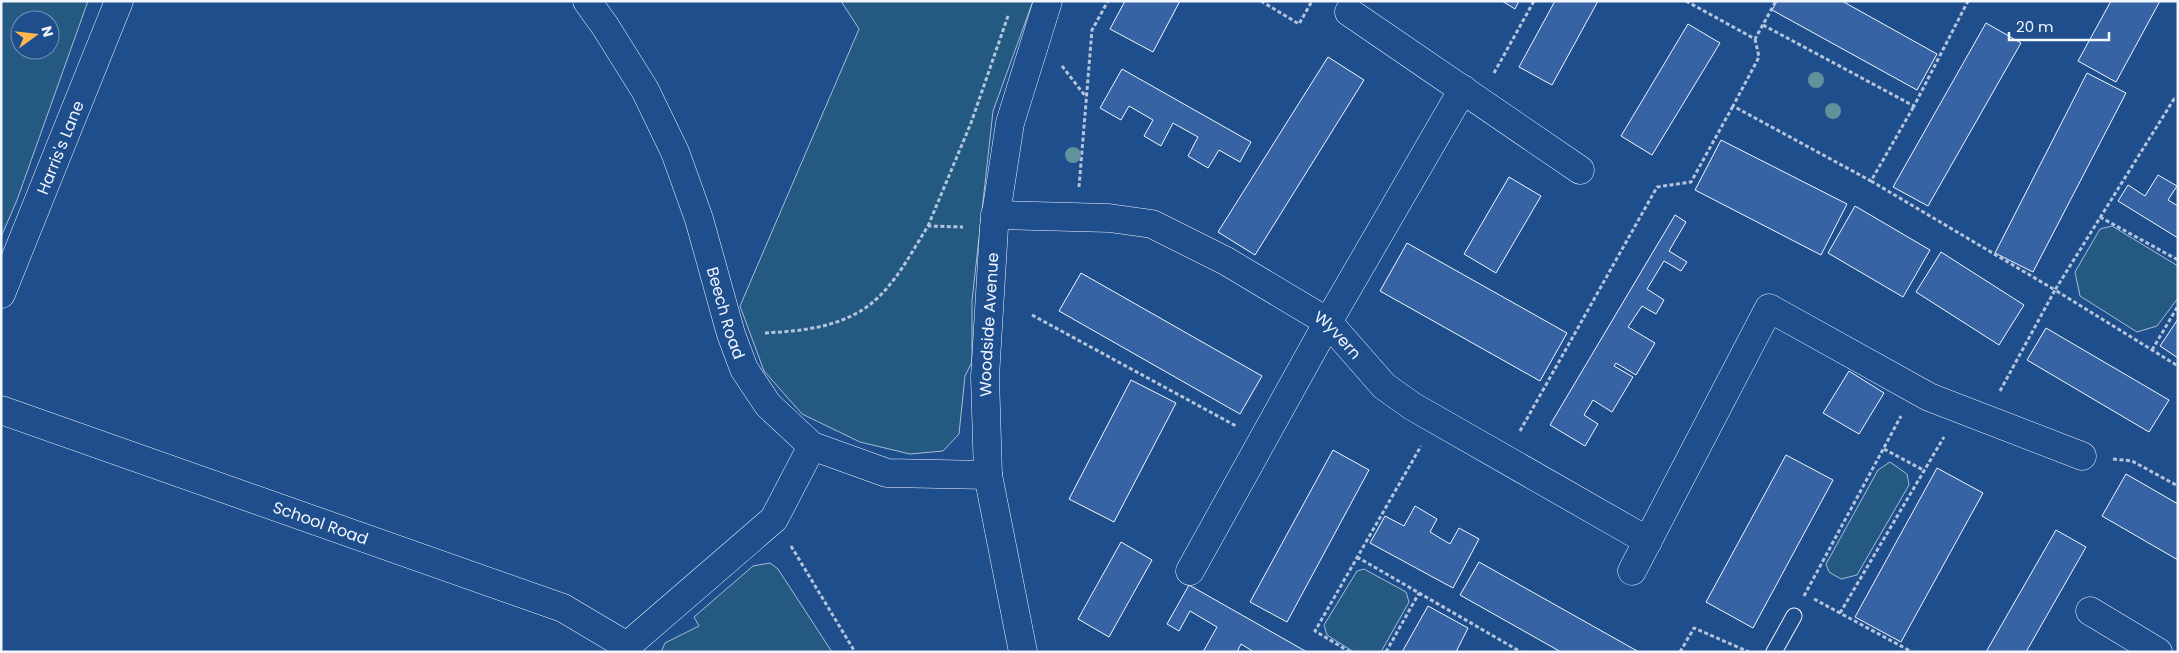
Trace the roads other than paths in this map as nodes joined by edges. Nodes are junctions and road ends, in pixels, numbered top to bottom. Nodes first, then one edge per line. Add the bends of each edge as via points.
1 (119, 1) edge
2 (587, 1) edge
3 (1048, 1) edge
4 (1349, 12) dead end
5 (1471, 94) junction
6 (1580, 170) dead end
7 (994, 221) junction
8 (1, 294) edge
9 (1328, 322) junction
10 (1, 410) edge
11 (812, 446) junction
12 (2082, 456) road end
13 (988, 475) junction
14 (1648, 541) junction
15 (1190, 571) dead end
16 (1632, 571) dead end
17 (2090, 611) dead end
18 (1794, 616) road end
19 (628, 649) edge
20 (1022, 652) edge
21 (1774, 652) edge
22 (2158, 652) edge

1 - 8 street, Harris's Lane
2 - 11 street, Beech Road via 645,90 675,152 699,219 744,369 768,404
3 - 7 street, Woodside Avenue via 1010,123
4 - 5 street
5 - 6 street
5 - 9 street
7 - 9 street, Wyvern via 1109,218 1152,224 1226,261
7 - 13 street, Woodside Avenue via 985,377
9 - 14 street, Wyvern via 1384,386 1412,406
9 - 15 street
10 - 19 street, School Road via 563,608
11 - 13 street, Beech Road via 887,473
11 - 19 street via 774,519
12 - 14 street via 1916,389 1769,308
13 - 20 street, Woodside Avenue
14 - 16 street
17 - 22 street
18 - 21 lane

